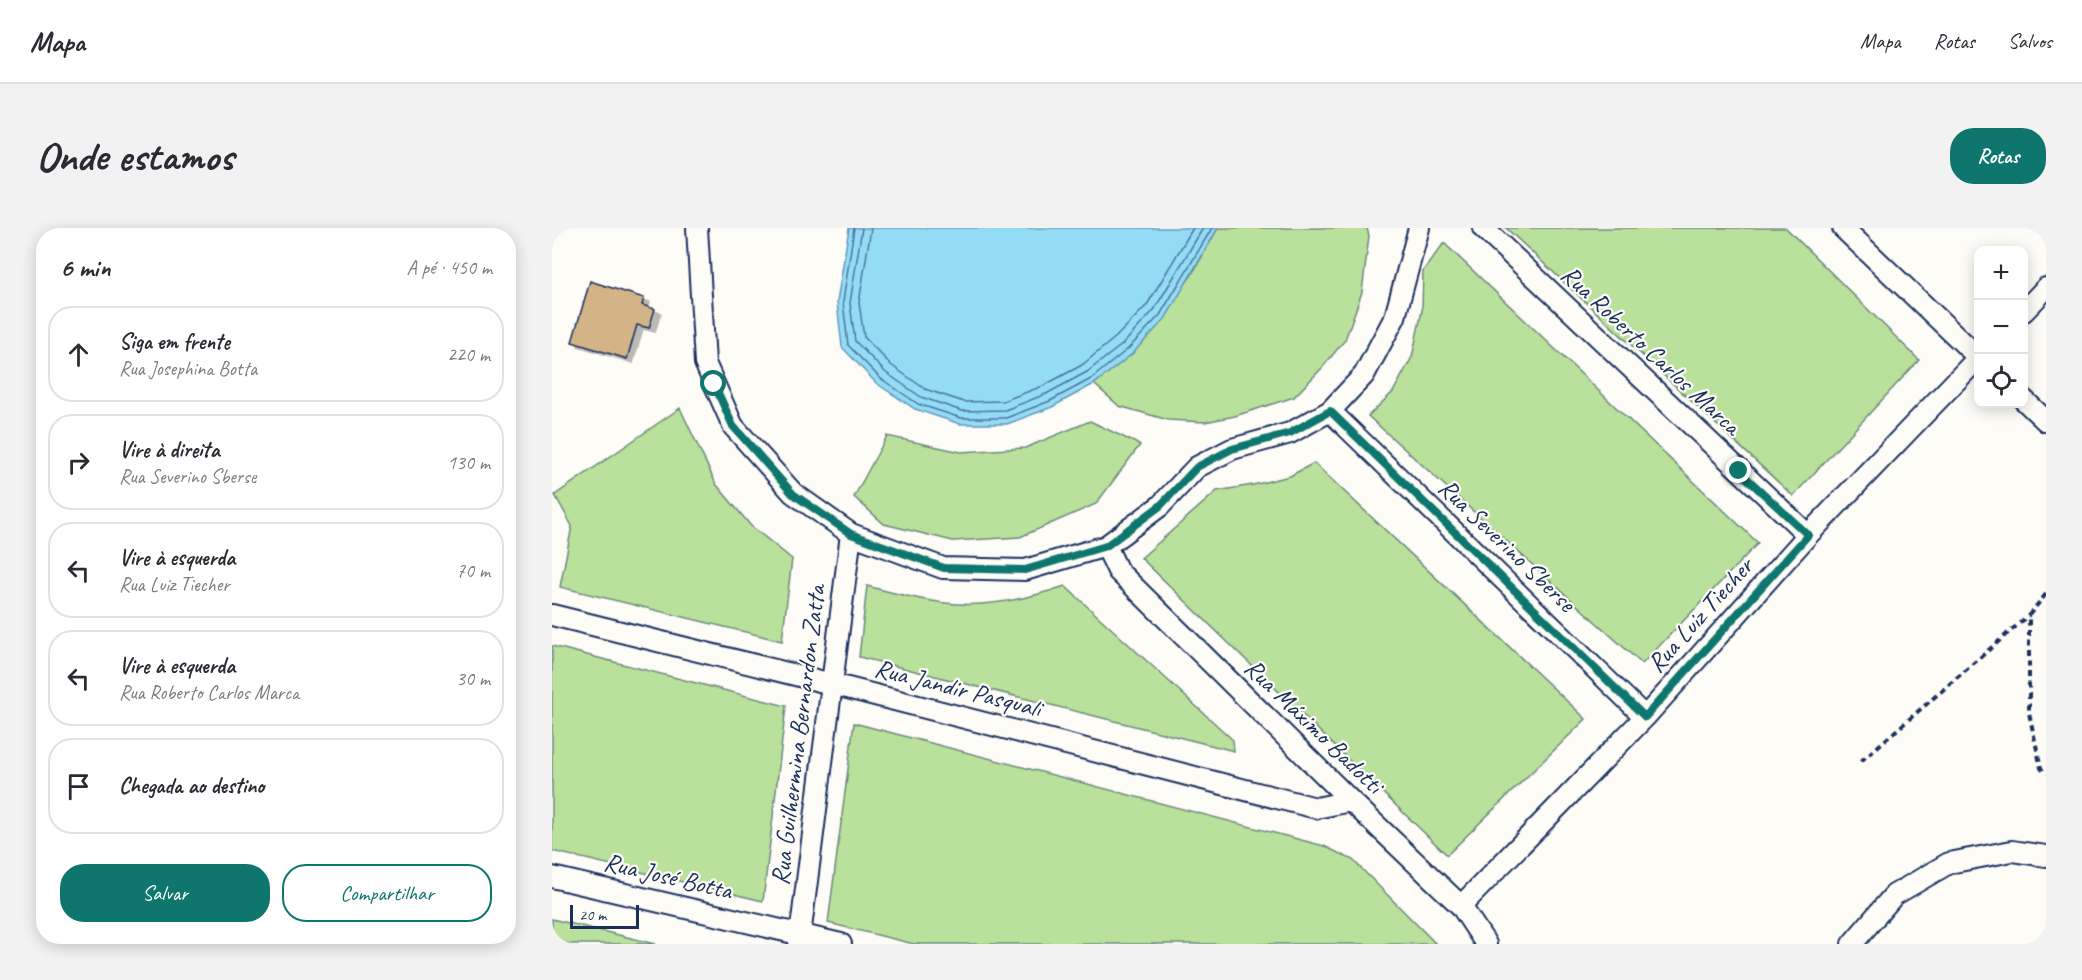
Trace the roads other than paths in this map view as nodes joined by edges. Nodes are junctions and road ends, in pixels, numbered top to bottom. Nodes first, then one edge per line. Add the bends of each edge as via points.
1 (697, 228) edge
2 (1419, 228) edge
3 (1483, 228) edge
4 (1843, 228) edge
5 (2046, 288) edge
6 (2028, 307) edge
7 (1974, 354) edge
8 (1974, 362) edge
9 (2028, 404) edge
10 (1330, 411) junction
11 (2046, 421) edge
12 (851, 534) junction
13 (1808, 535) junction
14 (1106, 546) junction
15 (552, 615) edge
16 (832, 684) junction
17 (1645, 717) junction
18 (1351, 801) junction
19 (2046, 856) edge
20 (552, 877) edge
21 (1461, 906) junction
22 (800, 939) edge
23 (841, 944) edge
24 (1486, 944) edge
25 (1852, 944) edge

1 - 12 street via 705,363 733,426 793,494
2 - 10 street via 1395,317 1364,375
3 - 13 street, Rua Roberto Carlos Marca
4 - 7 street
5 - 6 street
8 - 13 street, Rua Luiz Tiecher
9 - 11 street
10 - 14 street via 1290,433 1232,449 1197,467 1160,506
10 - 17 street, Rua Severino Sberse
12 - 14 street via 944,568 1025,570
12 - 16 street, Rua Guilhermina Bernardon Zatta
13 - 17 street, Rua Luiz Tiecher
14 - 18 street, Rua Máximo Badotti via 1118,571
15 - 16 street, Rua Jandir Pasquali
16 - 18 street, Rua Jandir Pasquali via 1316,808
16 - 22 street, Rua Guilhermina Bernardon Zatta
17 - 21 street, Rua Luiz Tiecher
18 - 21 street, Rua Máximo Badotti
19 - 25 street via 2012,851 1949,862 1894,895
20 - 22 street, Rua José Botta
21 - 24 street, Rua Máximo Badotti
22 - 23 street, Rua José Botta

